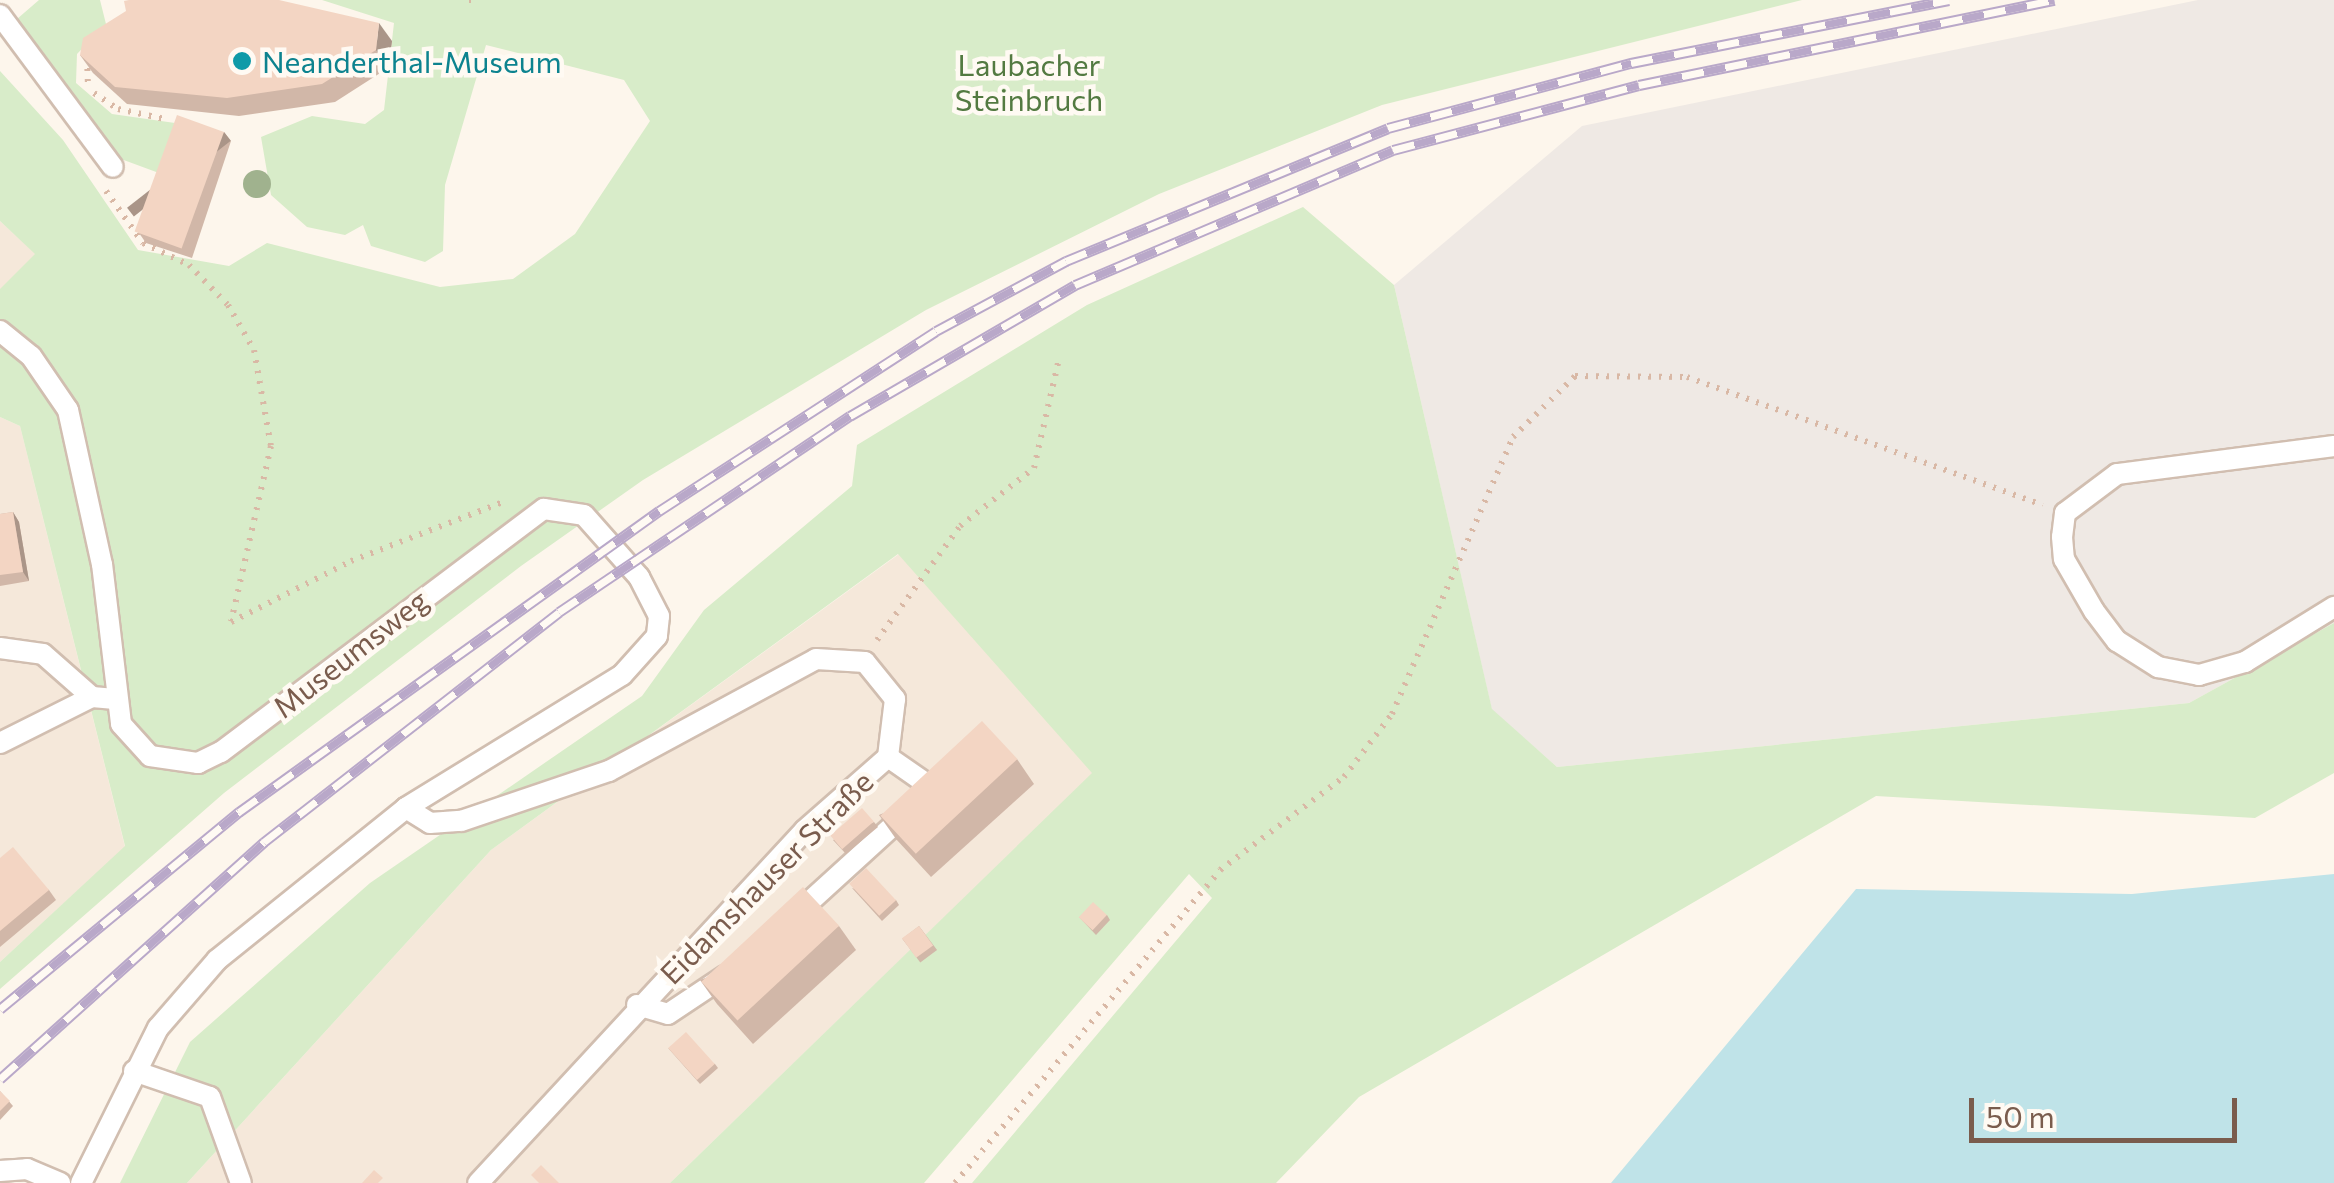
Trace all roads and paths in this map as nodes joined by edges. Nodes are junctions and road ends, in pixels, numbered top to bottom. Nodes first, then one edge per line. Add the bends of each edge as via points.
1 (14, 0) edge
2 (0, 13) edge
3 (96, 43) edge
4 (166, 118) edge
5 (106, 174) joint
6 (0, 331) edge
7 (1058, 363) dead end
8 (2334, 446) edge
9 (512, 498) dead end
10 (2065, 513) junction
11 (2334, 607) edge
12 (0, 648) edge
13 (864, 662) junction
14 (92, 697) junction
15 (116, 699) junction
16 (0, 743) edge
17 (888, 757) junction
18 (406, 808) junction
19 (778, 930) edge
20 (750, 954) edge
21 (637, 1005) junction
22 (134, 1071) junction
23 (0, 1171) edge
24 (60, 1183) edge
25 (81, 1183) edge
26 (240, 1183) edge
27 (478, 1183) edge
28 (955, 1183) edge

1 - 2 lane
2 - 5 lane
3 - 4 path via 82,66 90,90 118,109
5 - 9 path via 143,243 190,265 228,305 254,350 272,446 231,622 350,561
6 - 15 lane, Museumsweg via 57,390 79,443
7 - 13 path via 1034,468 960,526
8 - 10 lane via 2116,474
10 - 11 lane via 2064,559 2074,580 2117,641 2158,666 2199,675 2245,662
10 - 28 path via 1687,377 1575,376 1512,436 1380,730 1344,776 1220,870
12 - 14 lane via 43,654
13 - 17 lane, Eidamshauser Straße via 895,699 899,726
13 - 18 lane via 816,659 778,672 651,752 494,811 430,823
14 - 15 lane
14 - 16 lane
15 - 18 lane, Museumsweg via 121,724 150,756 198,763 544,509 573,509 600,531 658,616 646,653
17 - 19 lane via 924,782 920,802
17 - 21 lane, Eidamshauser Straße
18 - 22 lane via 217,960
20 - 21 lane via 692,1004 668,1014
21 - 27 lane, Eidamshauser Straße
22 - 25 lane
22 - 26 lane via 210,1097
23 - 24 lane via 27,1169

